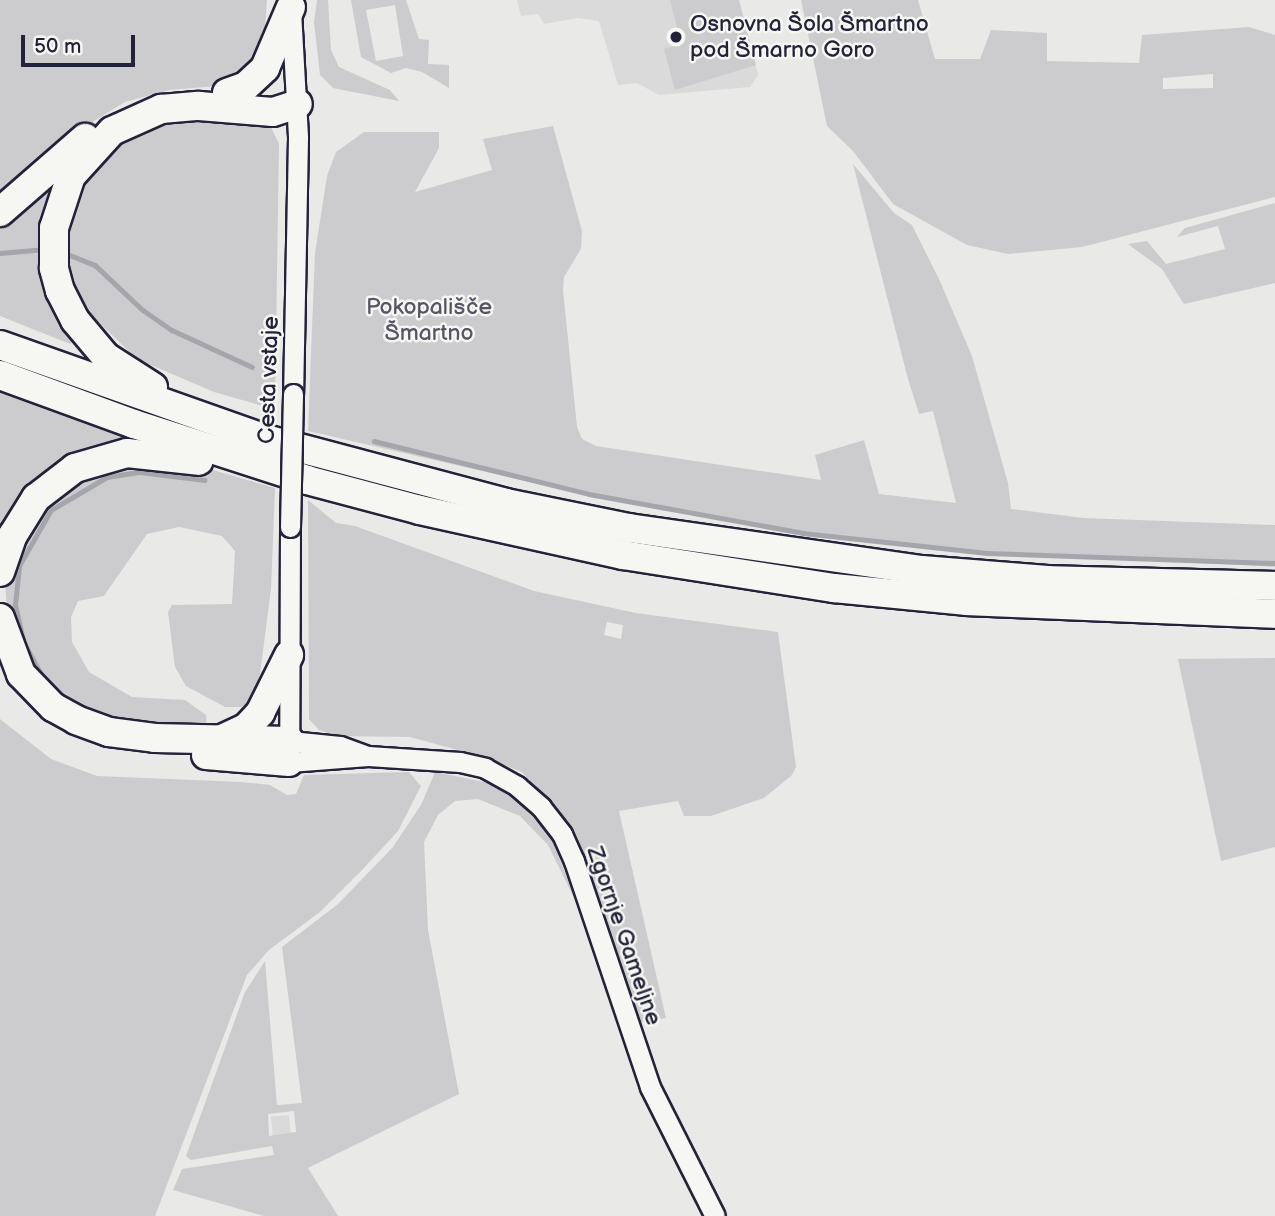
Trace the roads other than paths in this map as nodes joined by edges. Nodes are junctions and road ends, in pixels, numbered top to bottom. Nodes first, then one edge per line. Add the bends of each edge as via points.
1 (291, 4) edge
2 (227, 93) junction
3 (298, 104) junction
4 (0, 212) edge
5 (0, 345) edge
6 (0, 375) edge
7 (208, 421) junction
8 (307, 480) junction
9 (0, 572) edge
10 (1275, 586) edge
11 (1275, 614) edge
12 (0, 618) edge
13 (289, 655) junction
14 (0, 660) edge
15 (219, 740) junction
16 (290, 751) junction
17 (715, 1216) edge

1 - 2 highway via 265,68 246,86
1 - 3 street, Cesta vstaje
2 - 3 highway via 273,94
2 - 4 highway via 166,96 129,107 76,145
3 - 7 highway via 272,112 184,106 138,116 112,131 86,156 60,200 54,268 75,320 116,367 182,397
3 - 13 street, Cesta vstaje, bridge
5 - 7 highway
6 - 8 highway
7 - 10 highway via 506,503 713,542 922,570 1048,580
8 - 9 highway via 253,477 168,455 107,456 67,472 36,498 13,535
8 - 11 highway via 501,529 759,578 1036,607
12 - 15 highway via 21,674 64,714 120,733
13 - 15 highway via 260,713 246,728
13 - 16 street, Cesta vstaje
14 - 16 highway via 34,705 82,737 135,748
15 - 16 highway
16 - 17 street, Zgornje Gameljne via 426,758 485,768 517,786 562,834 650,1087

